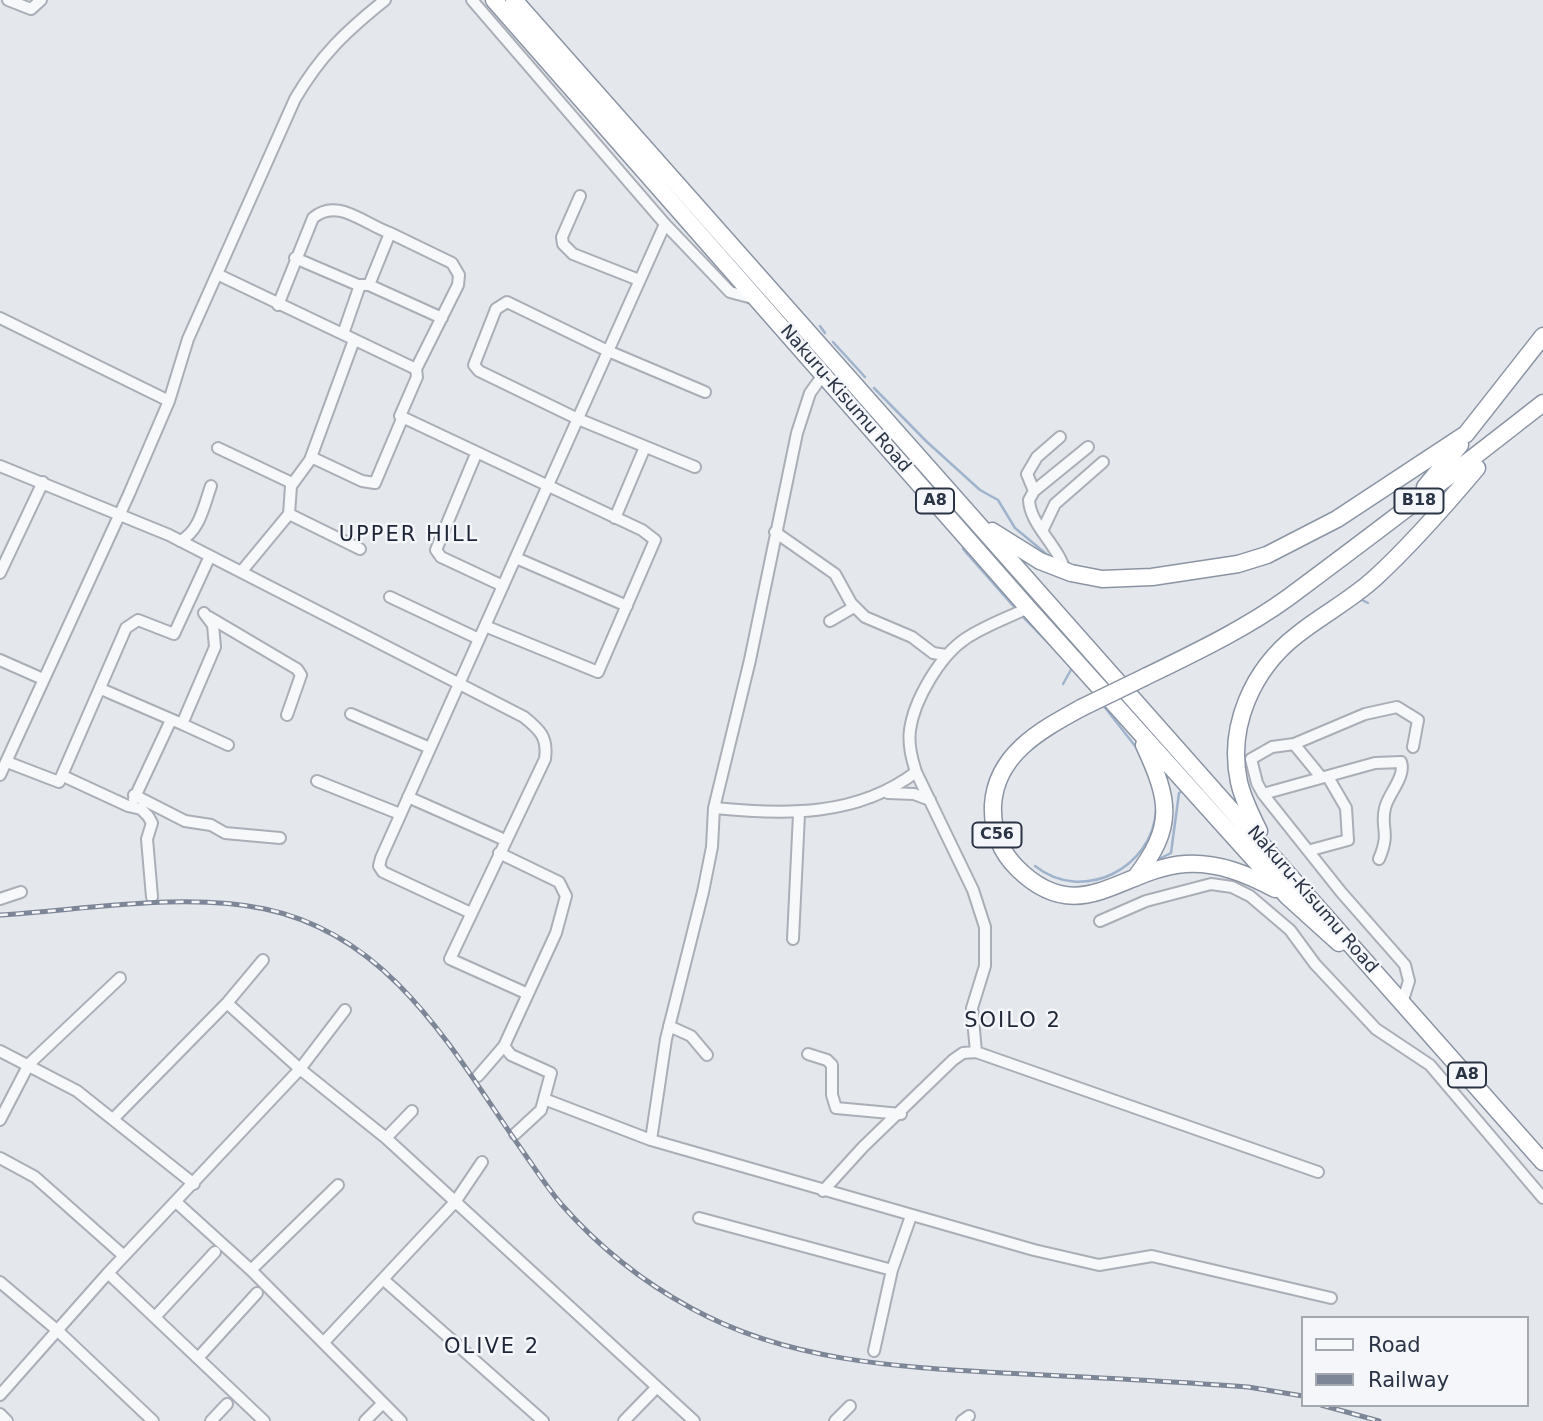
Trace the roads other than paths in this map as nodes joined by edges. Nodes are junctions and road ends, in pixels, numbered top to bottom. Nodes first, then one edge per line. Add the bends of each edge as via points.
1 (8, 0) edge
2 (41, 0) edge
3 (385, 0) edge
4 (471, 0) edge
5 (495, 0) edge
6 (514, 0) edge
7 (580, 97) junction
8 (564, 109) junction
9 (580, 196) dead end
10 (665, 223) junction
11 (390, 233) junction
12 (295, 258) junction
13 (219, 275) junction
14 (639, 280) junction
15 (365, 285) junction
16 (756, 299) junction
17 (278, 304) junction
18 (0, 318) edge
19 (442, 318) junction
20 (343, 334) junction
21 (1543, 336) edge
22 (354, 340) junction
23 (608, 351) junction
24 (416, 369) junction
25 (823, 375) junction
26 (705, 392) dead end
27 (169, 401) junction
28 (1543, 403) edge
29 (1543, 413) edge
30 (402, 419) junction
31 (578, 419) junction
32 (1466, 434) junction
33 (1060, 438) dead end
34 (645, 447) junction
35 (1088, 447) dead end
36 (218, 448) dead end
37 (476, 453) junction
38 (311, 457) junction
39 (1073, 462) junction
40 (1103, 462) dead end
41 (0, 467) edge
42 (695, 467) dead end
43 (1476, 468) junction
44 (1086, 477) junction
45 (43, 482) junction
46 (292, 483) junction
47 (545, 484) junction
48 (211, 486) dead end
49 (1034, 491) junction
50 (966, 509) junction
51 (120, 513) junction
52 (289, 514) junction
53 (615, 518) junction
54 (1395, 520) junction
55 (1043, 529) junction
56 (775, 532) junction
57 (180, 541) junction
58 (360, 549) dead end
59 (210, 556) junction
60 (516, 558) junction
61 (1065, 571) junction
62 (241, 572) junction
63 (0, 573) edge
64 (503, 586) junction
65 (1291, 595) junction
66 (390, 597) dead end
67 (189, 605) junction
68 (627, 606) junction
69 (854, 607) junction
70 (1028, 608) junction
71 (204, 614) junction
72 (830, 621) dead end
73 (485, 626) junction
74 (479, 639) junction
75 (946, 655) junction
76 (0, 660) edge
77 (43, 679) junction
78 (457, 683) junction
79 (101, 689) junction
80 (1081, 708) joint
81 (351, 714) dead end
82 (287, 715) dead end
83 (176, 722) junction
84 (1136, 728) junction
85 (1294, 744) junction
86 (229, 745) dead end
87 (1413, 747) dead end
88 (430, 748) junction
89 (7, 762) junction
90 (916, 772) junction
91 (0, 775) edge
92 (63, 776) junction
93 (1325, 777) junction
94 (317, 780) dead end
95 (719, 787) junction
96 (883, 793) junction
97 (1263, 794) junction
98 (134, 795) junction
99 (408, 797) junction
100 (930, 800) junction
101 (135, 807) junction
102 (714, 808) junction
103 (735, 810) junction
104 (400, 814) junction
105 (799, 814) junction
106 (280, 838) dead end
107 (505, 840) junction
108 (1266, 849) junction
109 (1311, 850) junction
110 (499, 853) junction
111 (1379, 859) dead end
112 (1135, 878) junction
113 (21, 892) dead end
114 (1287, 895) junction
115 (152, 897) dead end
116 (0, 899) edge
117 (471, 913) junction
118 (1100, 921) dead end
119 (793, 939) dead end
120 (263, 960) dead end
121 (120, 978) dead end
122 (1390, 990) junction
123 (528, 994) junction
124 (227, 1003) junction
125 (1402, 1003) junction
126 (345, 1010) dead end
127 (669, 1026) junction
128 (504, 1046) junction
129 (0, 1051) edge
130 (975, 1052) junction
131 (808, 1054) dead end
132 (707, 1055) dead end
133 (29, 1064) junction
134 (300, 1069) junction
135 (478, 1076) dead end
136 (1474, 1082) junction
137 (1457, 1097) junction
138 (544, 1099) junction
139 (412, 1111) dead end
140 (901, 1114) junction
141 (114, 1118) junction
142 (0, 1119) edge
143 (514, 1133) dead end
144 (386, 1138) junction
145 (651, 1140) junction
146 (0, 1158) edge
147 (482, 1162) dead end
148 (1543, 1162) edge
149 (1318, 1172) dead end
150 (194, 1184) junction
151 (338, 1185) dead end
152 (823, 1191) junction
153 (1543, 1198) edge
154 (176, 1202) junction
155 (455, 1202) junction
156 (911, 1216) junction
157 (699, 1219) dead end
158 (215, 1252) dead end
159 (124, 1256) junction
160 (251, 1270) junction
161 (892, 1270) junction
162 (108, 1273) junction
163 (384, 1280) junction
164 (0, 1282) edge
165 (257, 1293) dead end
166 (1331, 1298) dead end
167 (155, 1317) junction
168 (58, 1331) junction
169 (324, 1342) junction
170 (874, 1351) dead end
171 (198, 1358) junction
172 (657, 1388) junction
173 (0, 1395) edge
174 (227, 1404) dead end
175 (382, 1404) junction
176 (850, 1406) dead end
177 (0, 1414) edge
178 (7, 1421) edge
179 (153, 1421) edge
180 (211, 1421) edge
181 (264, 1421) edge
182 (365, 1421) edge
183 (401, 1421) edge
184 (543, 1421) edge
185 (624, 1421) edge
186 (694, 1421) edge
187 (835, 1421) edge

1 - 2 street via 31,9
3 - 13 street via 315,64 295,99
4 - 8 street
5 - 7 highway, Nakuru-Kisumu Road / A8
6 - 50 highway, Nakuru-Kisumu Road / A8
7 - 8 street
7 - 16 highway, Nakuru-Kisumu Road / A8
8 - 10 street
9 - 14 street via 563,244 573,254
10 - 14 street
10 - 16 street via 730,292
11 - 12 street via 338,209 322,210 313,218
11 - 15 street
11 - 19 street via 457,268 458,285
12 - 15 street
12 - 17 street
13 - 17 street
13 - 27 street via 188,339
14 - 23 street
15 - 19 street
15 - 20 street
16 - 25 highway, Nakuru-Kisumu Road / A8
17 - 20 street
18 - 27 street
19 - 24 street
20 - 22 street
21 - 32 highway
22 - 24 street
22 - 38 street
23 - 26 street
23 - 31 street
23 - 31 street via 512,304 499,305 492,317 475,368
24 - 30 street
25 - 56 street via 804,408
25 - 70 highway, Nakuru-Kisumu Road / A8
27 - 51 street
28 - 54 highway, B18
29 - 43 highway, B18
30 - 37 street
30 - 38 street via 375,483
31 - 34 street
31 - 47 street
32 - 54 highway via 1443,468
32 - 61 highway via 1337,519 1267,555 1135,579 1094,578
33 - 49 street via 1029,466 1027,474
34 - 42 street
34 - 53 street
35 - 39 street
36 - 46 street
37 - 47 street
37 - 64 street via 436,550
38 - 46 street
39 - 44 street
39 - 49 street
40 - 44 street
41 - 45 street
43 - 65 highway, B18 via 1376,545
43 - 108 highway via 1376,578 1280,650 1249,693 1237,742 1237,772
44 - 55 street via 1055,504
45 - 51 street
45 - 63 street
46 - 52 street
47 - 53 street
47 - 60 street
48 - 57 street via 205,509
49 - 55 street via 1029,508
50 - 61 highway via 1023,552
50 - 108 highway, Nakuru-Kisumu Road / A8
51 - 57 street
51 - 77 street
52 - 58 street
52 - 62 street
53 - 68 street via 654,540
54 - 65 highway, B18
55 - 61 street
56 - 69 street via 835,574
56 - 95 street
57 - 59 street
59 - 62 street
59 - 67 street
60 - 64 street
60 - 68 street
62 - 78 street
64 - 73 street
65 - 80 highway, B18, bridge via 1209,645
66 - 74 street
67 - 71 street
67 - 79 street via 174,634 138,620 130,624
68 - 73 street via 596,673
69 - 72 street
69 - 75 street via 933,653
70 - 75 street via 967,638
70 - 84 highway, Nakuru-Kisumu Road / A8
71 - 82 street via 297,669 300,684
71 - 83 street via 213,625 215,647
73 - 74 street
74 - 78 street
75 - 90 street via 913,718 910,740
76 - 77 street
77 - 89 street
78 - 88 street
78 - 107 street via 524,717 540,729 546,741 545,759
79 - 83 street
79 - 92 street
80 - 112 highway, C56 via 1032,736 1009,760 994,800 996,832 1019,870 1059,893 1090,895
81 - 88 street
83 - 86 street
83 - 98 street
84 - 112 highway via 1158,772 1165,808 1158,839
84 - 114 highway, Nakuru-Kisumu Road / A8
85 - 87 street via 1365,713 1397,707 1418,720
85 - 93 street
85 - 97 street via 1272,747 1253,757 1252,768
88 - 99 street
89 - 91 street
89 - 92 street via 57,783
90 - 96 street
90 - 100 street
92 - 101 street
93 - 97 street
93 - 109 street via 1346,808 1348,840
93 - 111 street via 1376,763 1403,763 1394,795 1385,808 1387,839
94 - 104 street
95 - 102 street
95 - 103 street
96 - 100 street via 914,794
96 - 105 street
97 - 109 street
98 - 101 street
98 - 106 street via 185,821 211,825 225,834
99 - 104 street
99 - 107 street
100 - 130 street via 973,890 985,927 985,966 972,1008
101 - 115 street via 145,811 152,824 147,839
102 - 103 street
102 - 127 street via 704,892
103 - 105 street
104 - 117 street via 381,858 383,872
105 - 119 street
107 - 110 street
108 - 122 highway, Nakuru-Kisumu Road / A8
109 - 125 street via 1405,965 1409,981
110 - 117 street
110 - 123 street via 559,882 566,896 556,933
112 - 114 highway via 1171,866 1211,865 1235,870
113 - 116 street
114 - 122 highway, Nakuru-Kisumu Road / A8
117 - 123 street via 450,960
118 - 137 street via 1195,887 1232,887 1277,917 1352,1005 1396,1044 1430,1065
120 - 124 street
121 - 133 street
122 - 125 highway, A8
123 - 128 street
124 - 134 street
124 - 141 street
125 - 136 highway, A8
126 - 134 street
127 - 132 street via 691,1036
127 - 145 street
128 - 135 street
128 - 138 street via 511,1055 551,1073
129 - 133 street
130 - 140 street via 953,1060
130 - 149 street
131 - 140 street via 832,1065 836,1108
133 - 141 street
133 - 142 street
134 - 144 street
134 - 150 street
136 - 137 street
136 - 148 highway, A8
137 - 153 street
138 - 143 street via 538,1113
138 - 145 street
139 - 144 street
140 - 152 street
141 - 150 street
144 - 155 street
145 - 152 street
146 - 159 street via 35,1177
147 - 155 street
150 - 154 street
151 - 160 street
152 - 156 street
154 - 159 street
154 - 160 street
155 - 163 street
155 - 172 street
156 - 161 street
156 - 166 street via 1099,1265 1152,1256
157 - 161 street
158 - 167 street
159 - 162 street
160 - 169 street
161 - 170 street
162 - 167 street
162 - 168 street
163 - 169 street
163 - 184 street
164 - 168 street
165 - 171 street
167 - 171 street
168 - 173 street
168 - 179 street
169 - 175 street
171 - 181 street
172 - 185 street
172 - 186 street
174 - 180 street
175 - 182 street
175 - 183 street
176 - 187 street
177 - 178 street

